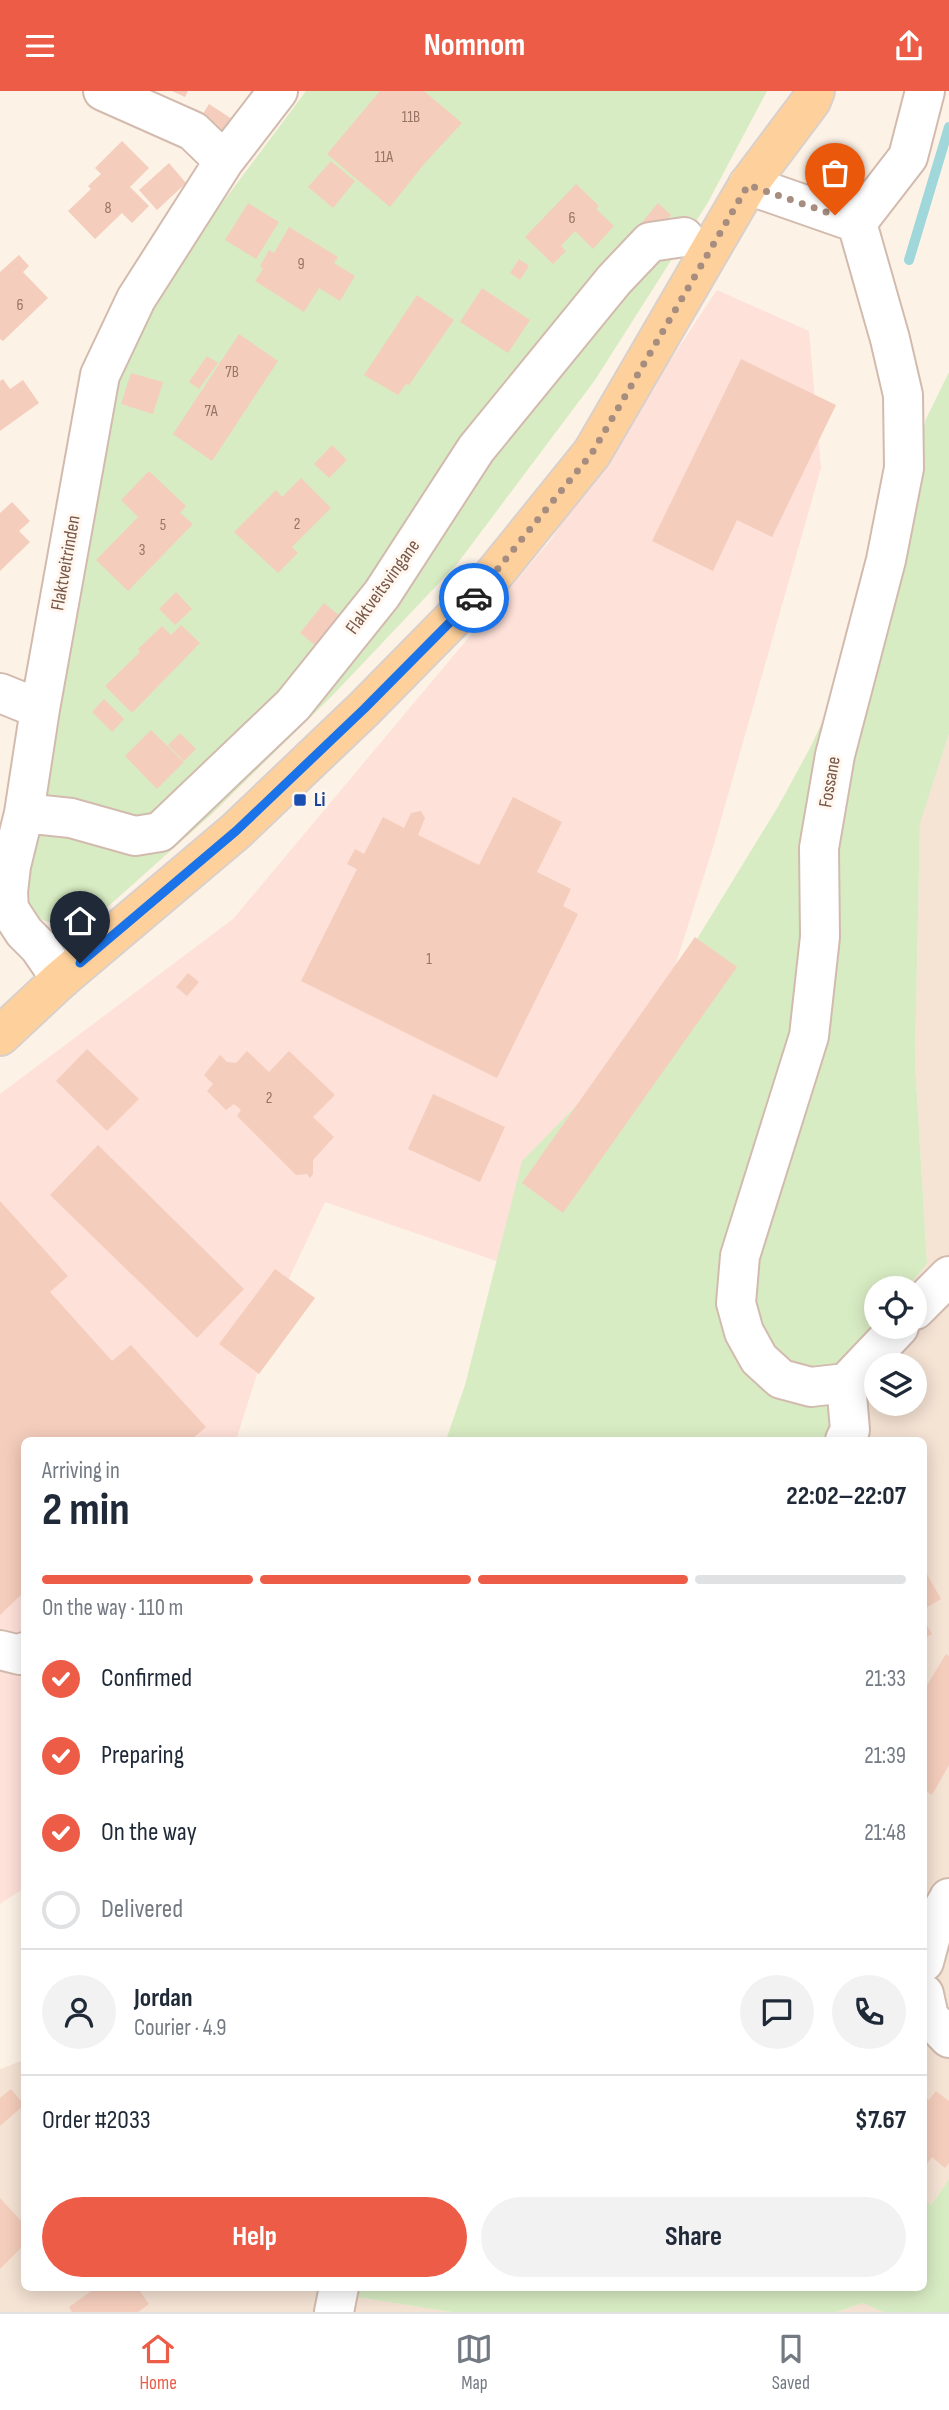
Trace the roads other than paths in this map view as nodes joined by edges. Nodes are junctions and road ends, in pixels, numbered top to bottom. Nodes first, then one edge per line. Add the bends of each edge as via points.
1 (103, 91) edge
2 (278, 91) edge
3 (815, 91) edge
4 (925, 91) edge
5 (224, 161) junction
6 (748, 185) junction
7 (857, 223) junction
8 (684, 237) dead end
9 (0, 694) edge
10 (40, 709) junction
11 (24, 813) junction
12 (61, 979) junction
13 (0, 1036) edge
14 (949, 1276) edge
15 (927, 1298) edge
16 (888, 1339) edge
17 (846, 1383) junction
18 (846, 1437) edge
19 (0, 1650) edge
20 (21, 1654) edge
21 (949, 1898) edge
22 (927, 1951) edge
23 (927, 2008) edge
24 (949, 2038) edge
25 (337, 2291) edge
26 (334, 2312) edge

1 - 5 street via 193,131
2 - 5 street, Flaktveitrinden
3 - 6 main road
4 - 7 street via 908,157
5 - 10 street, Flaktveitrinden via 136,299 100,375
6 - 7 street
6 - 12 main road via 592,453 483,588 236,831
7 - 17 street, Fossane via 902,395 904,468 886,560 832,768 819,848 820,937 809,1036 740,1257 736,1303 744,1332 759,1359 781,1378 811,1387
8 - 11 street, Flaktveitsvingane via 650,242 614,280 476,449 382,594 293,705 160,832 135,836 71,818
9 - 10 street
10 - 11 street, Flaktveitrinden
11 - 12 street, Flaktveitrinden via 11,866 9,909
12 - 13 main road
14 - 15 street
16 - 17 street
17 - 18 street via 850,1430
19 - 20 street
21 - 22 street
23 - 24 street via 929,2017
25 - 26 street

